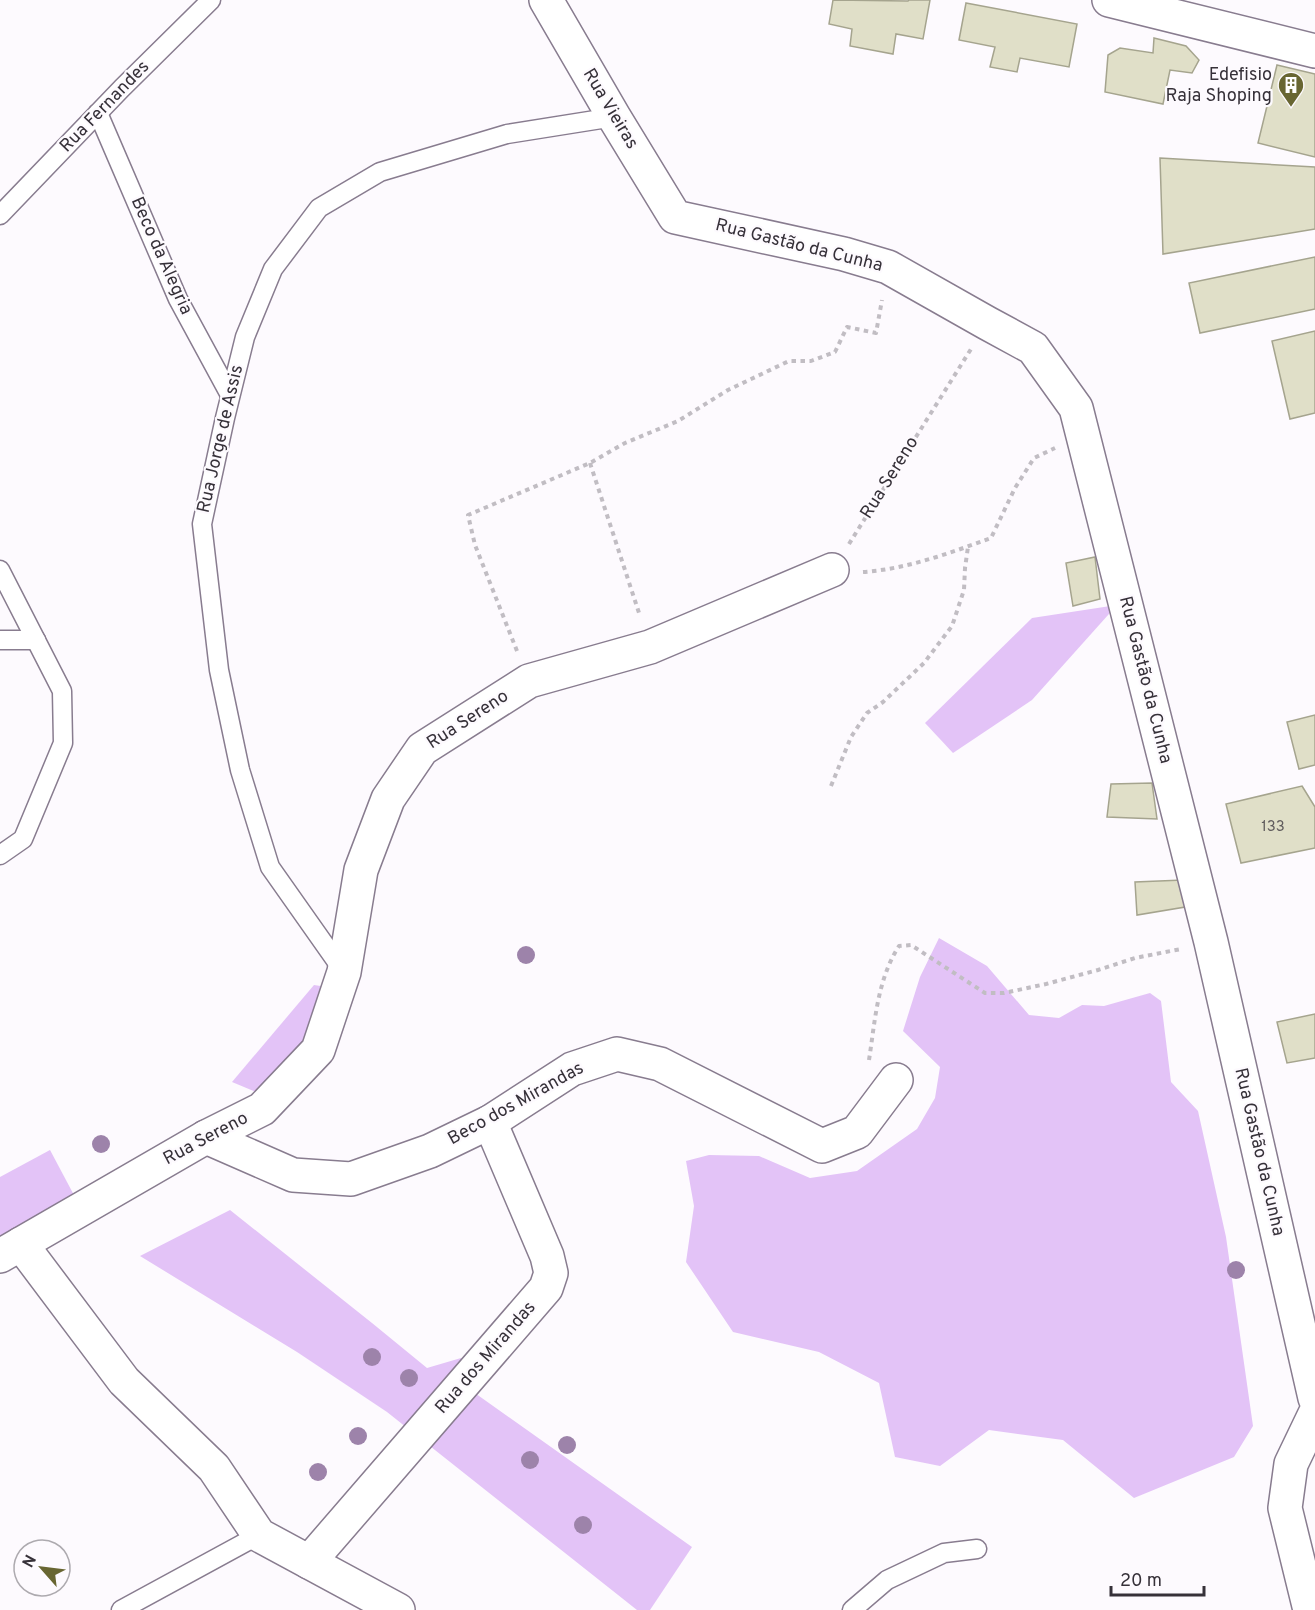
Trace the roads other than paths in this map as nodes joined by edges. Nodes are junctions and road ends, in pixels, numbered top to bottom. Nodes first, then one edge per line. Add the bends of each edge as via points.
1 (211, 0) edge
2 (546, 0) edge
3 (1109, 0) edge
4 (1315, 51) edge
5 (98, 113) junction
6 (614, 117) junction
7 (0, 215) edge
8 (675, 217) joint
9 (230, 396) junction
10 (0, 570) edge
11 (832, 570) road end
12 (0, 640) edge
13 (36, 640) junction
14 (0, 855) edge
15 (344, 972) junction
16 (882, 1073) road end
17 (490, 1122) junction
18 (206, 1137) junction
19 (10, 1250) edge
20 (1315, 1398) edge
21 (1315, 1414) edge
22 (259, 1535) junction
23 (977, 1549) dead end
24 (309, 1562) junction
25 (121, 1610) edge
26 (398, 1610) edge
27 (852, 1610) edge
28 (1310, 1610) edge

1 - 5 lane, Rua Fernandes
2 - 6 street, Rua Vieiras
3 - 4 street
5 - 7 lane, Rua Fernandes
5 - 9 lane, Beco da Alegria via 178,299
6 - 8 street, Rua Vieiras
6 - 9 lane, Rua Jorge de Assis via 507,134 380,172 319,208 273,269 245,337
8 - 20 street, Rua Gastão da Cunha via 888,267 1033,348 1076,408 1211,942
9 - 15 lane, Rua Jorge de Assis via 202,524 219,670 240,770 270,867
10 - 13 lane
11 - 15 street, Rua Sereno via 650,647 530,681 422,749 388,799 361,870
12 - 13 lane
13 - 14 lane via 62,691 63,743 23,839
15 - 18 street, Rua Sereno via 318,1050 262,1109
16 - 17 street, Beco dos Mirandas via 857,1132 822,1146 660,1064 617,1054 572,1069
17 - 18 street, Beco dos Mirandas via 430,1151 351,1179 293,1175
17 - 24 street, Rua dos Mirandas via 547,1256 551,1273 546,1288
18 - 19 street, Rua Sereno
19 - 22 street via 124,1381 214,1468
21 - 28 street via 1291,1464 1285,1508
22 - 24 street
22 - 25 lane
23 - 27 lane via 944,1553 896,1576
24 - 26 street

